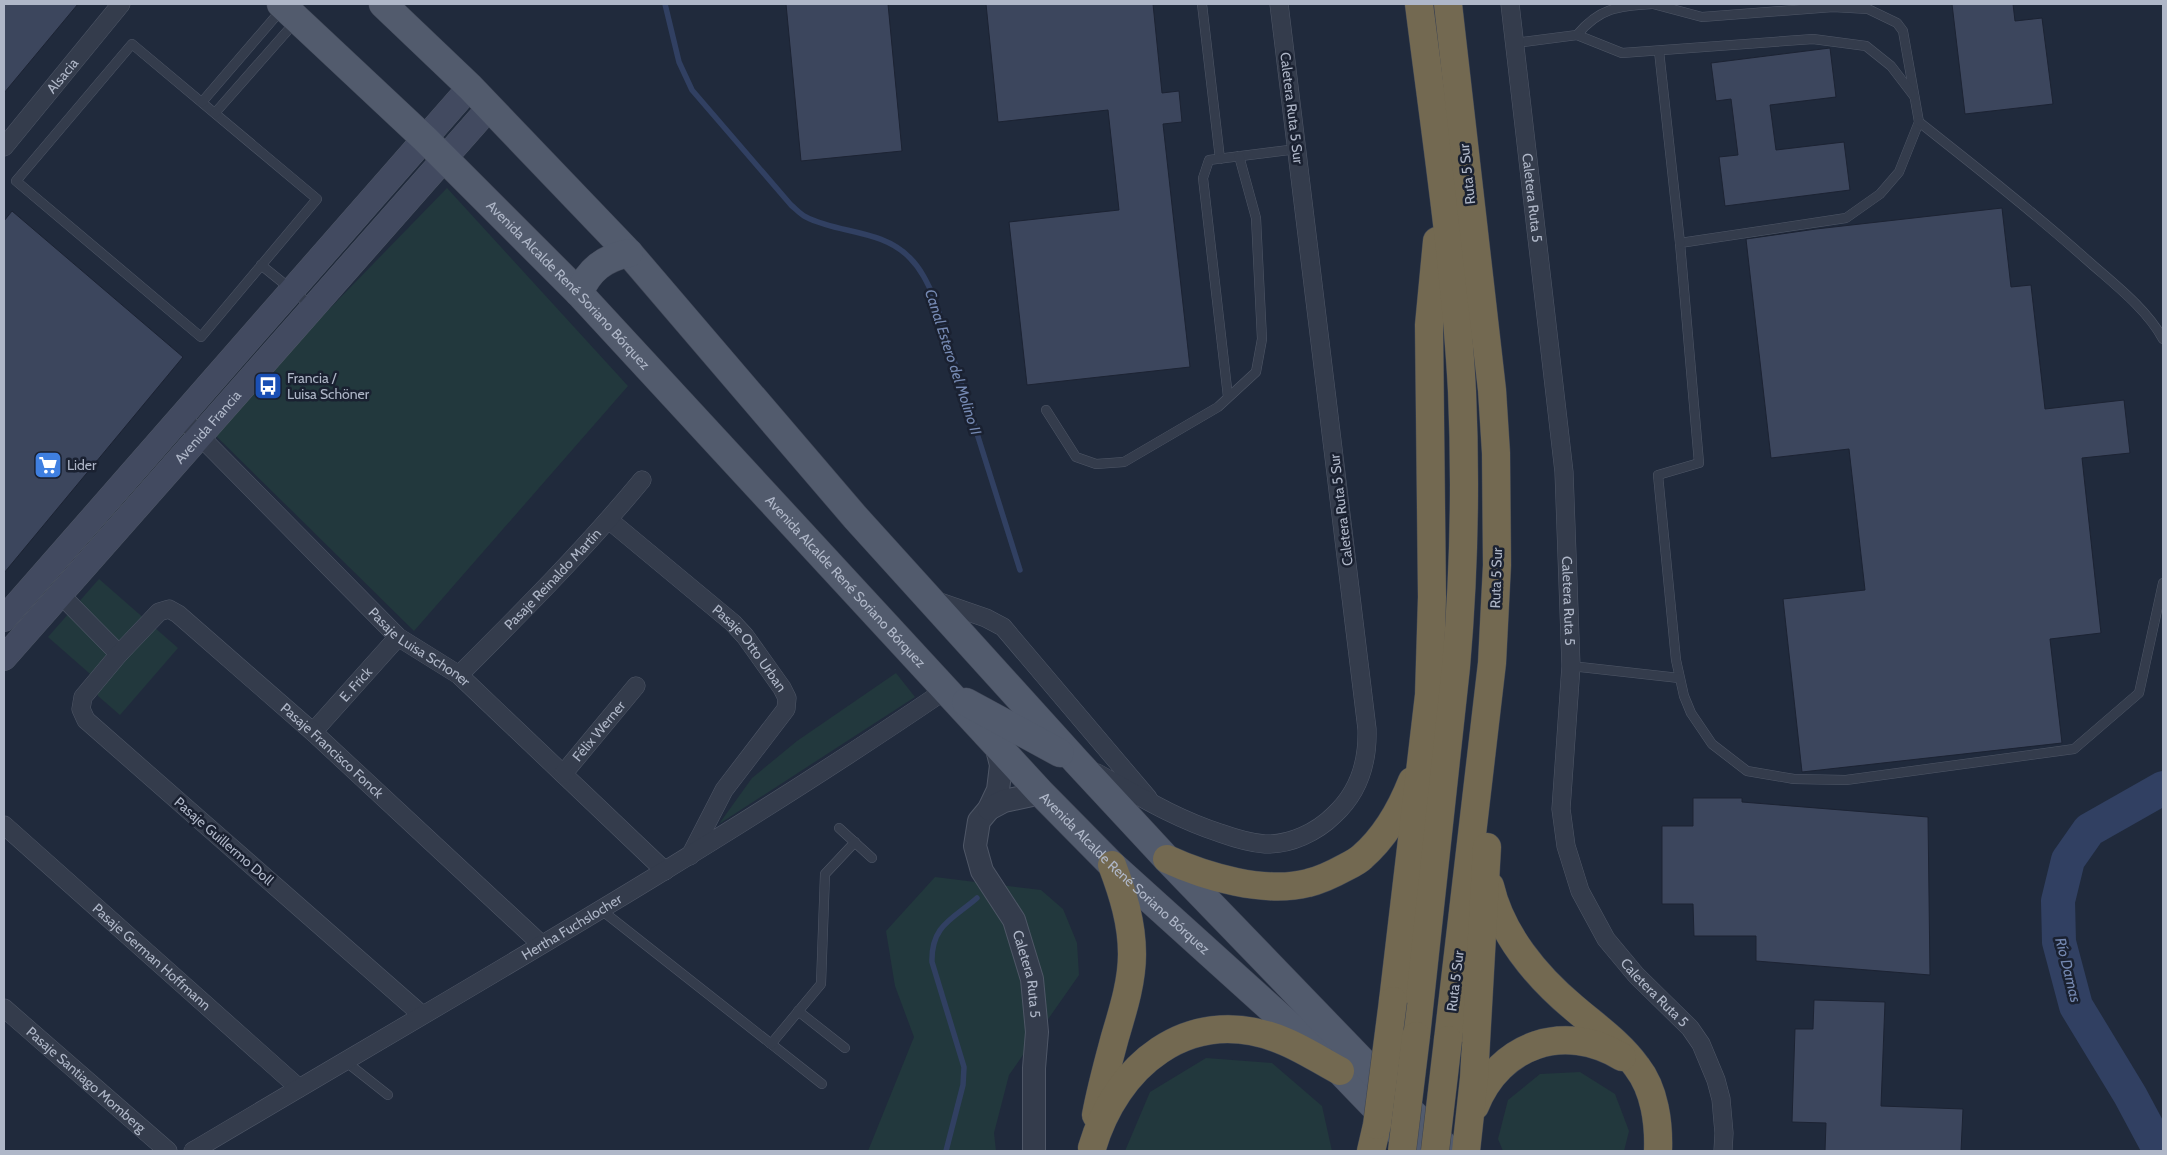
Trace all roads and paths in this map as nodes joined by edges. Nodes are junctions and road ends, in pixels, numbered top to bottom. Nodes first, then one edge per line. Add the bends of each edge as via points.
1 (121, 4) edge
2 (383, 4) edge
3 (1202, 4) edge
4 (1279, 4) edge
5 (1419, 4) edge
6 (1448, 4) edge
7 (1510, 4) edge
8 (1653, 4) edge
9 (287, 10) edge
10 (1577, 36) junction
11 (1515, 43) junction
12 (1659, 51) junction
13 (470, 87) junction
14 (1916, 98) junction
15 (202, 102) junction
16 (489, 108) junction
17 (215, 113) junction
18 (1919, 122) junction
19 (425, 139) junction
20 (4, 147) edge
21 (1297, 148) junction
22 (1238, 156) junction
23 (444, 159) junction
24 (1220, 159) junction
25 (1444, 205) junction
26 (1680, 243) junction
27 (628, 253) junction
28 (261, 265) junction
29 (292, 290) junction
30 (580, 293) junction
31 (314, 307) junction
32 (2163, 339) edge
33 (1228, 397) junction
34 (1046, 410) dead end
35 (181, 417) junction
36 (200, 435) junction
37 (642, 480) dead end
38 (609, 520) junction
39 (55, 561) junction
40 (2163, 583) edge
41 (33, 586) junction
42 (62, 592) junction
43 (928, 598) junction
44 (4, 619) edge
45 (398, 637) junction
46 (119, 654) junction
47 (4, 658) edge
48 (1492, 663) junction
49 (1571, 666) junction
50 (460, 676) junction
51 (1679, 678) junction
52 (636, 686) dead end
53 (944, 690) junction
54 (313, 732) junction
55 (996, 745) junction
56 (1423, 752) junction
57 (1077, 762) junction
58 (563, 774) junction
59 (1041, 793) junction
60 (1155, 806) junction
61 (989, 809) junction
62 (4, 825) edge
63 (839, 828) dead end
64 (854, 842) junction
65 (689, 856) junction
66 (872, 858) dead end
67 (1167, 859) junction
68 (1112, 865) junction
69 (1486, 867) junction
70 (665, 871) junction
71 (600, 910) junction
72 (541, 944) junction
73 (4, 1008) edge
74 (798, 1011) junction
75 (422, 1015) junction
76 (771, 1044) junction
77 (845, 1048) dead end
78 (345, 1061) junction
79 (1638, 1068) junction
80 (1340, 1071) junction
81 (822, 1084) dead end
82 (299, 1088) junction
83 (388, 1095) dead end
84 (1473, 1111) junction
85 (1092, 1150) edge
86 (168, 1151) edge
87 (193, 1151) edge
88 (1034, 1151) edge
89 (1371, 1151) edge
90 (1402, 1151) edge
91 (1417, 1151) edge
92 (1435, 1151) edge
93 (1449, 1151) edge
94 (1466, 1151) edge
95 (1658, 1151) edge
96 (1723, 1151) edge

1 - 20 street, Alsacia
2 - 13 main road
3 - 24 lane
4 - 21 street, Caletera Ruta 5 Sur
5 - 25 highway, Ruta 5 Sur
6 - 48 highway, Ruta 5 Sur via 1492,390 1497,565
7 - 11 street, Caletera Ruta 5
8 - 10 lane via 1630,5 1598,14
8 - 14 lane via 1702,17 1833,7 1868,9 1897,23 1903,32
9 - 15 lane
9 - 17 lane
9 - 19 main road, Avenida Alcalde René Soriano Bórquez
10 - 11 lane
10 - 12 lane via 1622,53
11 - 49 street, Caletera Ruta 5 via 1564,472
12 - 14 lane via 1813,39 1866,46 1891,66
12 - 26 lane
13 - 16 main road
13 - 19 main road, Avenida Francia
14 - 18 lane
15 - 17 lane
15 - 28 lane via 132,44 16,181 200,337
16 - 23 main road, Avenida Francia
16 - 27 main road
17 - 28 lane via 317,199
18 - 26 lane via 1899,172 1880,194 1846,218
18 - 32 lane via 2027,207 2120,289 2156,325
19 - 23 main road, Avenida Alcalde René Soriano Bórquez
19 - 29 main road, Avenida Francia
21 - 22 lane
21 - 60 street, Caletera Ruta 5 Sur via 1367,729 1366,758 1357,786 1340,810 1314,831 1282,842 1265,844 1232,837 1188,822
22 - 24 lane
22 - 33 lane via 1256,218 1262,339 1256,372
23 - 30 main road, Avenida Alcalde René Soriano Bórquez
23 - 31 main road, Avenida Francia
24 - 33 lane via 1209,160 1204,178
25 - 56 highway via 1428,325 1432,597 1429,695
25 - 90 highway, Ruta 5 Sur, bridge via 1462,390 1463,558 1456,667
26 - 51 lane via 1699,463 1658,475
27 - 30 main road via 597,266 583,283
27 - 43 main road
28 - 29 lane
29 - 31 lane
29 - 35 main road, Avenida Francia
30 - 53 main road, Avenida Alcalde René Soriano Bórquez
31 - 36 main road, Avenida Francia
33 - 34 lane via 1218,407 1124,462 1096,464 1076,457
35 - 36 street, Pasaje Luisa Schoner
35 - 39 main road, Avenida Francia
36 - 42 main road, Avenida Francia
36 - 45 street, Pasaje Luisa Schoner
37 - 38 street, Pasaje Reinaldo Martín
38 - 50 street, Pasaje Reinaldo Martín
38 - 65 street, Pasaje Otto Urban via 739,629 787,698 786,709 724,790
39 - 41 main road, Avenida Francia
39 - 42 street
40 - 51 lane via 2139,693 2074,749 1846,780 1770,776 1747,771 1712,744 1691,713
41 - 42 street
41 - 44 main road, Avenida Francia
42 - 46 street
42 - 47 main road, Avenida Francia
43 - 57 main road
43 - 60 street, Caletera Ruta 5 Sur via 1003,627
45 - 50 street, Pasaje Luisa Schoner
45 - 54 street, E. Frick
46 - 54 street, Pasaje Francisco Fonck via 159,612 174,611
46 - 75 street, Pasaje Guillermo Doll via 83,697 81,708 86,720
48 - 69 highway
48 - 92 highway, Ruta 5 Sur, bridge
49 - 51 lane
49 - 96 street, Caletera Ruta 5 via 1561,809 1572,869 1588,908 1606,939 1636,975 1690,1028 1701,1044 1721,1099
50 - 58 street, Pasaje Luisa Schoner
52 - 58 street, Félix Werner
53 - 55 main road, Avenida Alcalde René Soriano Bórquez
53 - 57 main road
53 - 65 street, Hertha Fuchslocher via 864,746
54 - 72 street, Pasaje Francisco Fonck
55 - 59 main road, Avenida Alcalde René Soriano Bórquez
55 - 61 street, Caletera Ruta 5 via 1000,764 998,790
56 - 67 highway via 1388,828 1361,858 1308,884 1262,885 1206,874
56 - 89 highway, bridge via 1377,1125
57 - 60 street, Caletera Ruta 5 Sur
57 - 67 main road
58 - 70 street, Pasaje Luisa Schoner
59 - 61 street via 1004,801
59 - 68 main road, Avenida Alcalde René Soriano Bórquez
61 - 88 street, Caletera Ruta 5 via 979,821 976,832 977,859 1016,926 1027,959 1036,1005
62 - 82 street, Pasaje German Hoffmann
63 - 64 lane
64 - 66 lane
64 - 74 lane via 825,874 821,984
65 - 70 street, Hertha Fuchslocher
67 - 93 main road
68 - 80 main road, Avenida Alcalde René Soriano Bórquez
68 - 85 highway via 1129,921 1132,955 1126,998 1100,1093
69 - 79 highway via 1497,909 1520,951 1554,990 1611,1039
69 - 84 highway
70 - 71 street, Hertha Fuchslocher
71 - 72 street, Hertha Fuchslocher
71 - 76 lane
72 - 75 street, Hertha Fuchslocher
73 - 86 street, Pasaje Santiago Momberg
74 - 76 lane
74 - 77 lane
75 - 78 street, Hertha Fuchslocher
76 - 81 lane
78 - 82 street, Hertha Fuchslocher
78 - 83 lane
79 - 84 highway via 1619,1055 1587,1043 1560,1041 1539,1044 1503,1062 1488,1081
79 - 95 highway via 1652,1098
80 - 85 highway via 1290,1043 1261,1034 1224,1028 1185,1037 1151,1055 1132,1072 1103,1116
80 - 91 main road, Avenida Alcalde René Soriano Bórquez
82 - 87 street, Hertha Fuchslocher
84 - 94 highway

